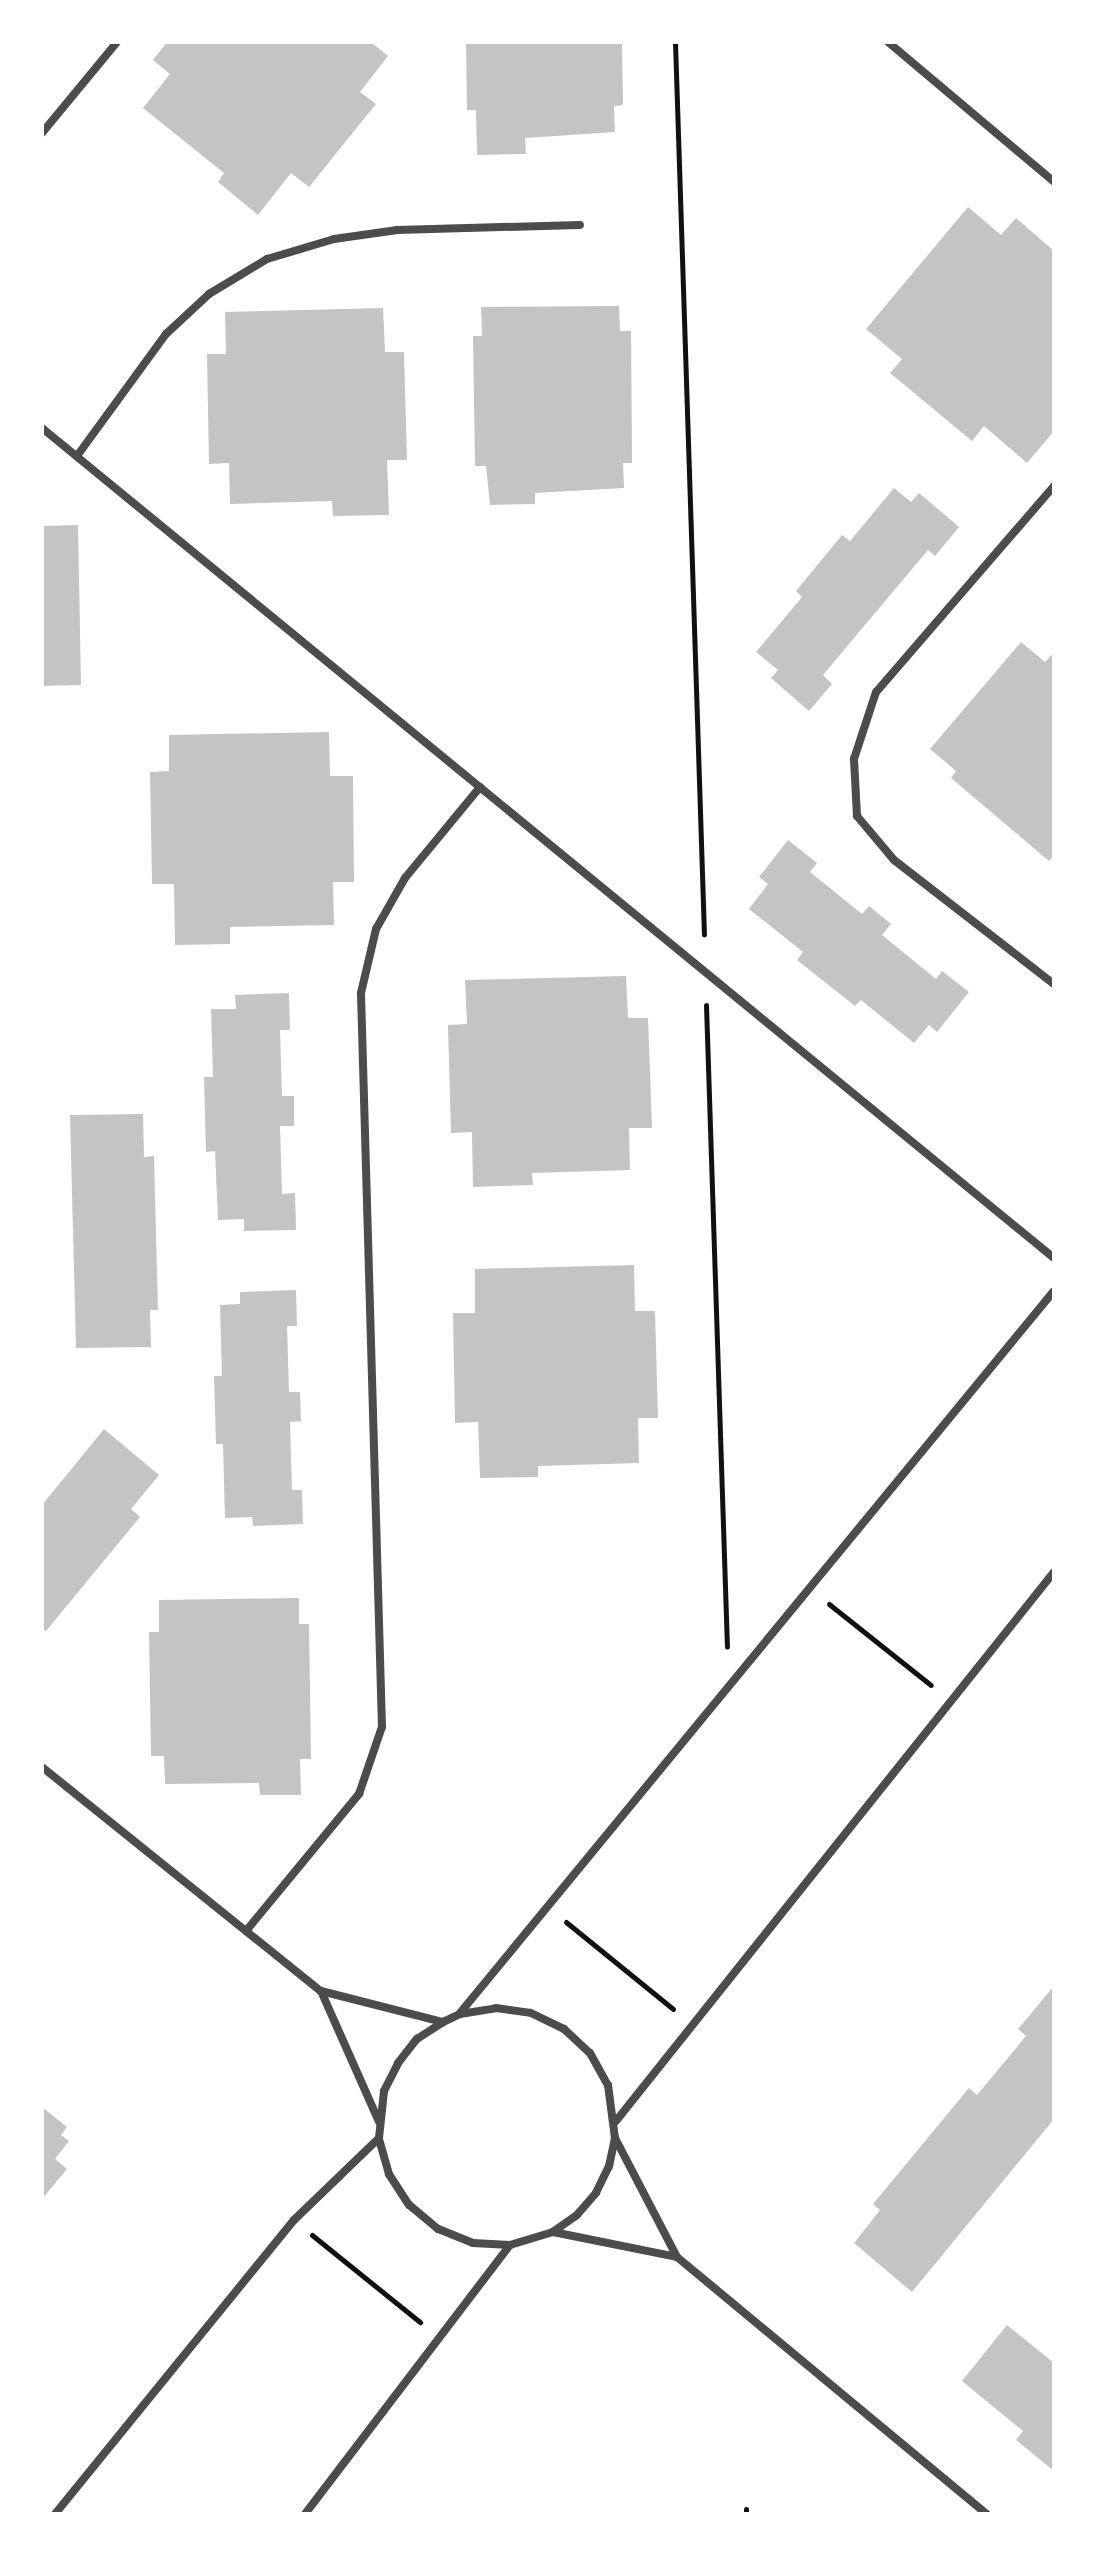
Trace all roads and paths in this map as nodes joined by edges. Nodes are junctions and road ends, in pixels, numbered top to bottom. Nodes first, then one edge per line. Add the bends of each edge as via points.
1 (117, 42) edge
2 (675, 42) edge
3 (888, 42) edge
4 (42, 133) edge
5 (1054, 182) edge
6 (580, 225) dead end
7 (42, 428) edge
8 (77, 456) junction
9 (1054, 486) edge
10 (480, 787) junction
11 (705, 972) junction
12 (1054, 984) edge
13 (1054, 1258) edge
14 (1054, 1291) edge
15 (1054, 1572) edge
16 (809, 1589) junction
17 (728, 1688) junction
18 (951, 1700) junction
19 (42, 1767) edge
20 (549, 1908) junction
21 (246, 1931) junction
22 (321, 1991) junction
23 (460, 2014) junction
24 (443, 2022) junction
25 (692, 2025) junction
26 (616, 2121) junction
27 (379, 2122) junction
28 (379, 2138) junction
29 (615, 2138) junction
30 (294, 2220) junction
31 (553, 2232) junction
32 (510, 2245) junction
33 (677, 2257) junction
34 (439, 2338) junction
35 (55, 2514) edge
36 (305, 2514) edge
37 (987, 2514) edge

1 - 4 street
2 - 11 path
3 - 5 street
6 - 8 street via 397,230 334,239 267,259 209,294 166,334
7 - 8 street
8 - 10 street
9 - 12 street via 876,692 854,759 857,816 894,860
10 - 11 street
10 - 21 street via 405,878 376,929 361,993 382,1727 359,1794
11 - 13 street
11 - 17 path
14 - 16 street
15 - 18 street
16 - 17 street
16 - 18 path
17 - 20 street
18 - 25 street
19 - 21 street
20 - 23 street
20 - 25 path
21 - 22 street
22 - 24 street
22 - 27 street
23 - 24 street
23 - 26 street via 507,2009 531,2013 564,2029 590,2053 608,2085
24 - 27 street via 417,2039 398,2063 384,2091
25 - 26 street
26 - 29 street
27 - 28 street
28 - 30 street
28 - 32 street via 389,2174 438,2229 473,2243
29 - 31 street via 596,2193
29 - 33 street
30 - 34 path
30 - 35 street
31 - 32 street
31 - 33 street
32 - 34 street
33 - 37 street
34 - 36 street

